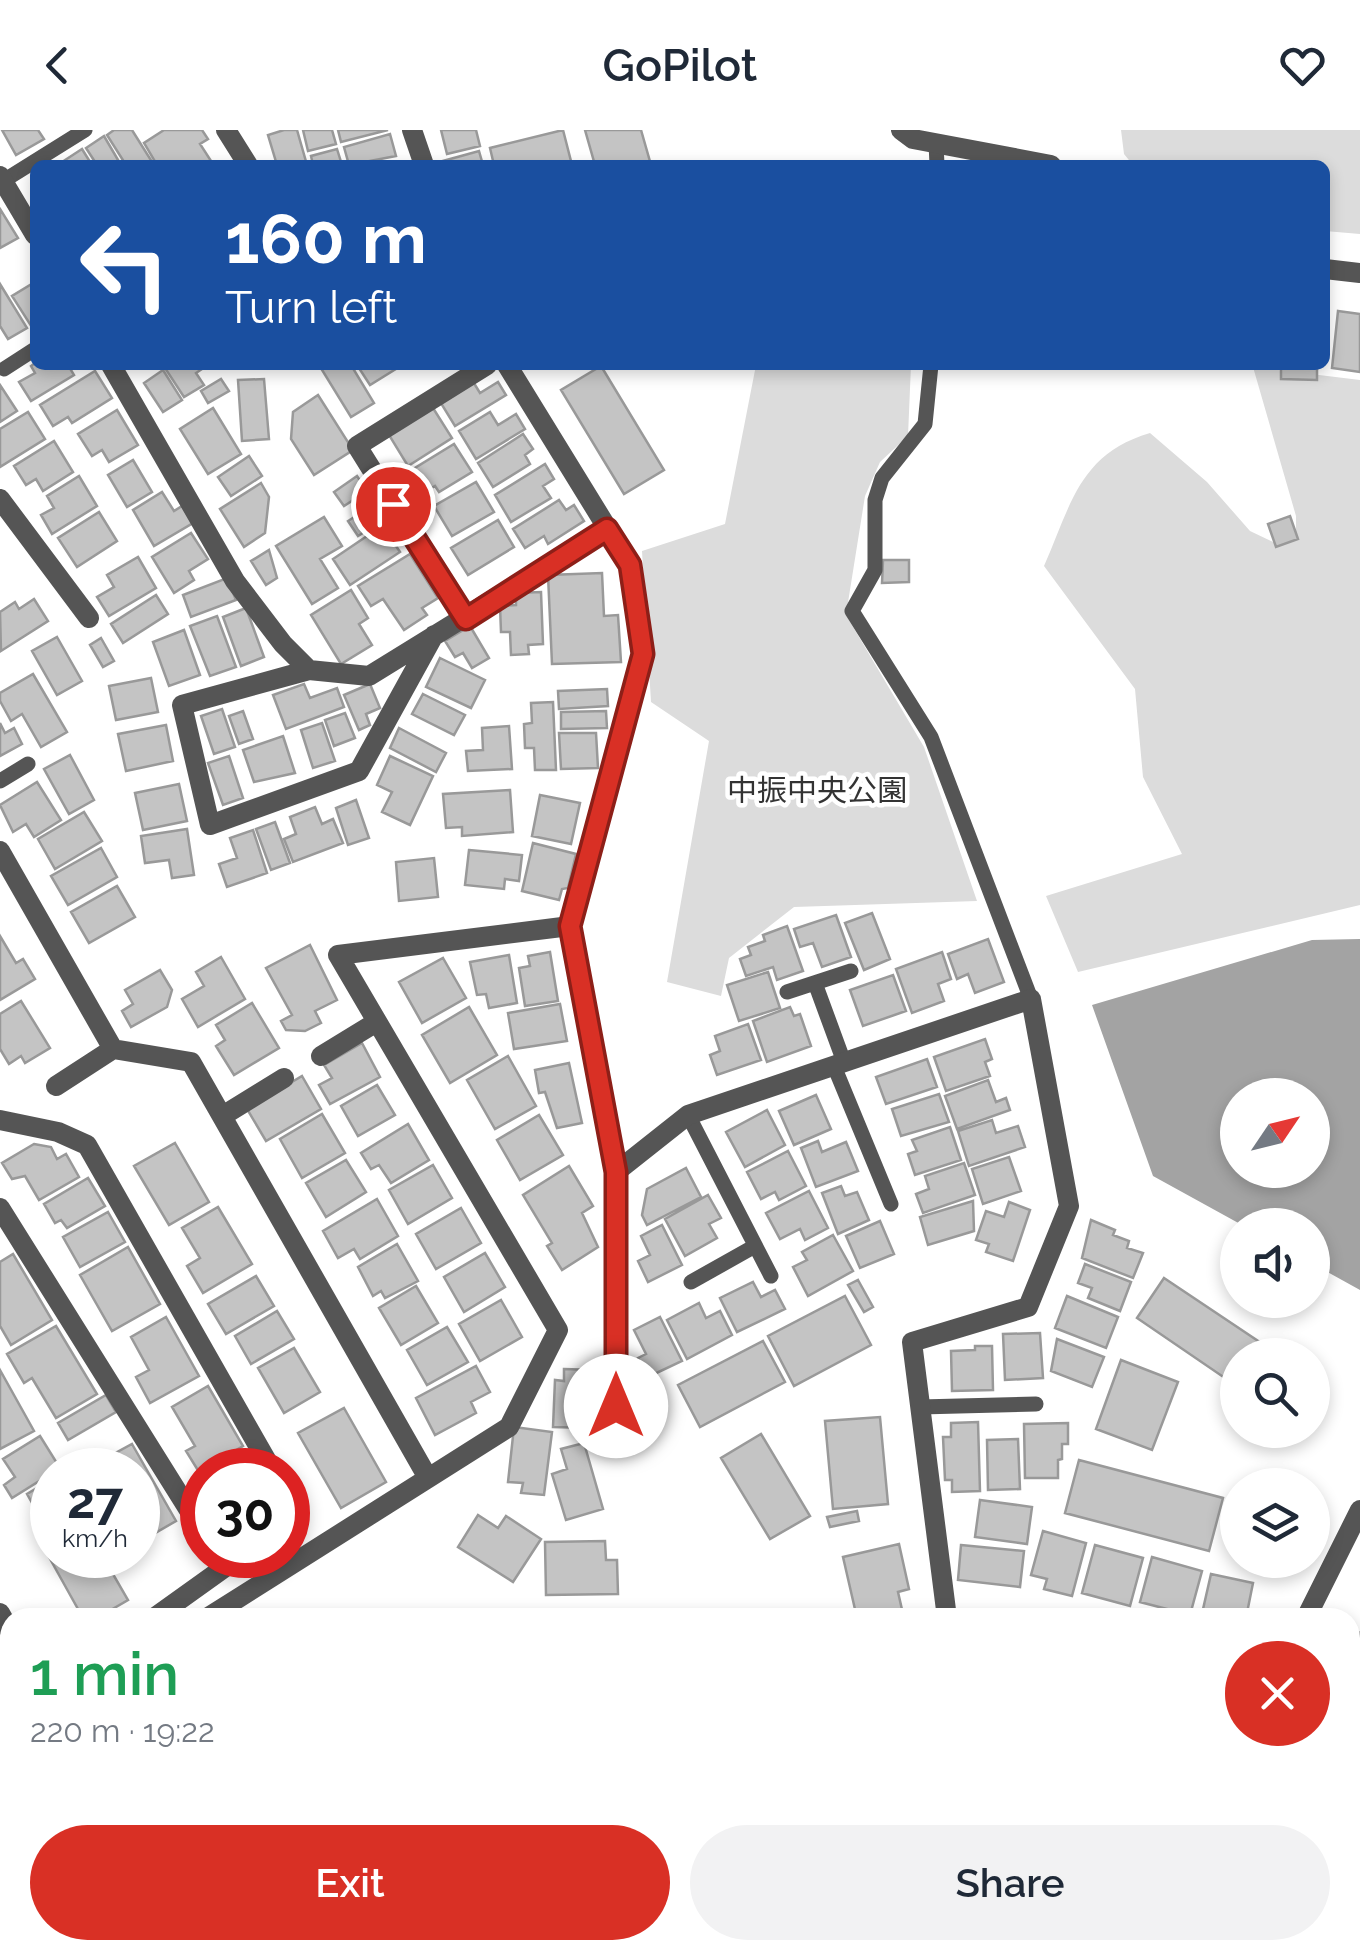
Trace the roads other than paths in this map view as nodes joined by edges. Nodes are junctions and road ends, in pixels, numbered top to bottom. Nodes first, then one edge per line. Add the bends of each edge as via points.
1 (85, 130) edge
2 (226, 130) edge
3 (412, 130) edge
4 (901, 130) edge
5 (936, 143) junction
6 (35, 160) edge
7 (245, 160) edge
8 (422, 160) edge
9 (937, 160) edge
10 (1025, 160) edge
11 (30, 163) edge
12 (1, 180) edge
13 (30, 227) edge
14 (1330, 270) edge
15 (1360, 273) edge
16 (30, 353) edge
17 (4, 369) dead end
18 (114, 370) edge
19 (479, 370) edge
20 (510, 370) edge
21 (931, 370) edge
22 (0, 499) edge
23 (607, 529) junction
24 (89, 618) dead end
25 (466, 619) junction
26 (434, 633) junction
27 (309, 670) junction
28 (28, 764) dead end
29 (0, 781) edge
30 (0, 851) edge
31 (570, 926) junction
32 (852, 971) dead end
33 (815, 984) junction
34 (787, 992) dead end
35 (1031, 999) junction
36 (375, 1023) junction
37 (113, 1049) junction
38 (321, 1056) dead end
39 (839, 1064) junction
40 (284, 1078) dead end
41 (56, 1086) dead end
42 (688, 1114) junction
43 (224, 1115) junction
44 (0, 1120) edge
45 (616, 1172) junction
46 (891, 1204) dead end
47 (0, 1208) edge
48 (756, 1246) junction
49 (770, 1276) dead end
50 (691, 1282) dead end
51 (1036, 1404) dead end
52 (920, 1407) junction
53 (616, 1440) dead end
54 (259, 1448) edge
55 (428, 1478) junction
56 (180, 1496) edge
57 (1360, 1510) edge
58 (204, 1578) edge
59 (167, 1608) edge
60 (223, 1608) edge
61 (946, 1608) edge
62 (1311, 1608) edge

1 - 6 lane
2 - 7 street
3 - 8 street
4 - 5 street
5 - 9 lane
5 - 10 street
11 - 12 lane
12 - 13 street
14 - 15 street
16 - 17 lane
18 - 27 street via 235,580
19 - 25 street via 357,446
20 - 23 street
21 - 35 lane via 925,424 878,489 875,570 852,611 931,737
22 - 24 street
23 - 25 street
23 - 31 street via 630,565 643,654
25 - 26 street
26 - 27 street via 369,676
26 - 27 street via 359,771 210,824 182,705
28 - 29 lane
30 - 37 street
31 - 36 street via 338,956
31 - 45 street
32 - 33 lane
33 - 34 lane
33 - 39 lane
35 - 39 street
35 - 52 street via 1069,1206 1028,1307 912,1342
36 - 38 street
36 - 55 street via 558,1330 509,1426
37 - 41 street
37 - 43 street via 191,1062
39 - 42 street
39 - 46 lane
40 - 43 street
42 - 45 street
42 - 48 lane
43 - 55 street
44 - 54 street via 87,1145
45 - 53 street
47 - 56 street
48 - 49 lane
48 - 50 lane
51 - 52 lane
52 - 61 street
55 - 60 street
57 - 62 street
58 - 59 street

